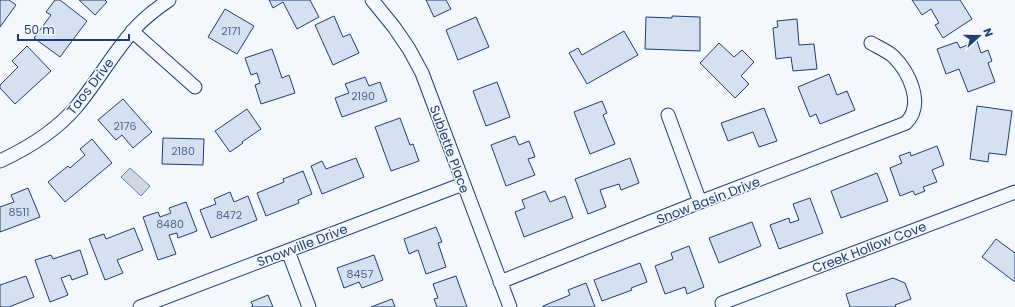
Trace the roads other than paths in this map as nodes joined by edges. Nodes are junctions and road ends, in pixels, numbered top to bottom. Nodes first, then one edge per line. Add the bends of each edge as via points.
1 (169, 0) edge
2 (372, 0) edge
3 (132, 31) junction
4 (871, 42) dead end
5 (195, 87) dead end
6 (668, 115) dead end
7 (0, 161) edge
8 (463, 184) junction
9 (1015, 192) edge
10 (700, 202) junction
11 (288, 250) junction
12 (500, 282) junction
13 (722, 303) dead end
14 (140, 307) edge
15 (309, 307) edge
16 (510, 307) edge

1 - 3 street, Taos Drive
2 - 8 street, Sublette Place via 394,27 422,73
3 - 5 street
3 - 7 street, Taos Drive via 76,107 50,131
4 - 10 street, Snow Basin Drive via 893,56 907,75 916,105 906,123
6 - 10 street
8 - 11 street, Snowville Drive
8 - 12 street, Sublette Place
9 - 13 street, Creek Hollow Cove
10 - 12 street, Snow Basin Drive
11 - 14 street, Snowville Drive
11 - 15 street
12 - 16 street, Sublette Place

